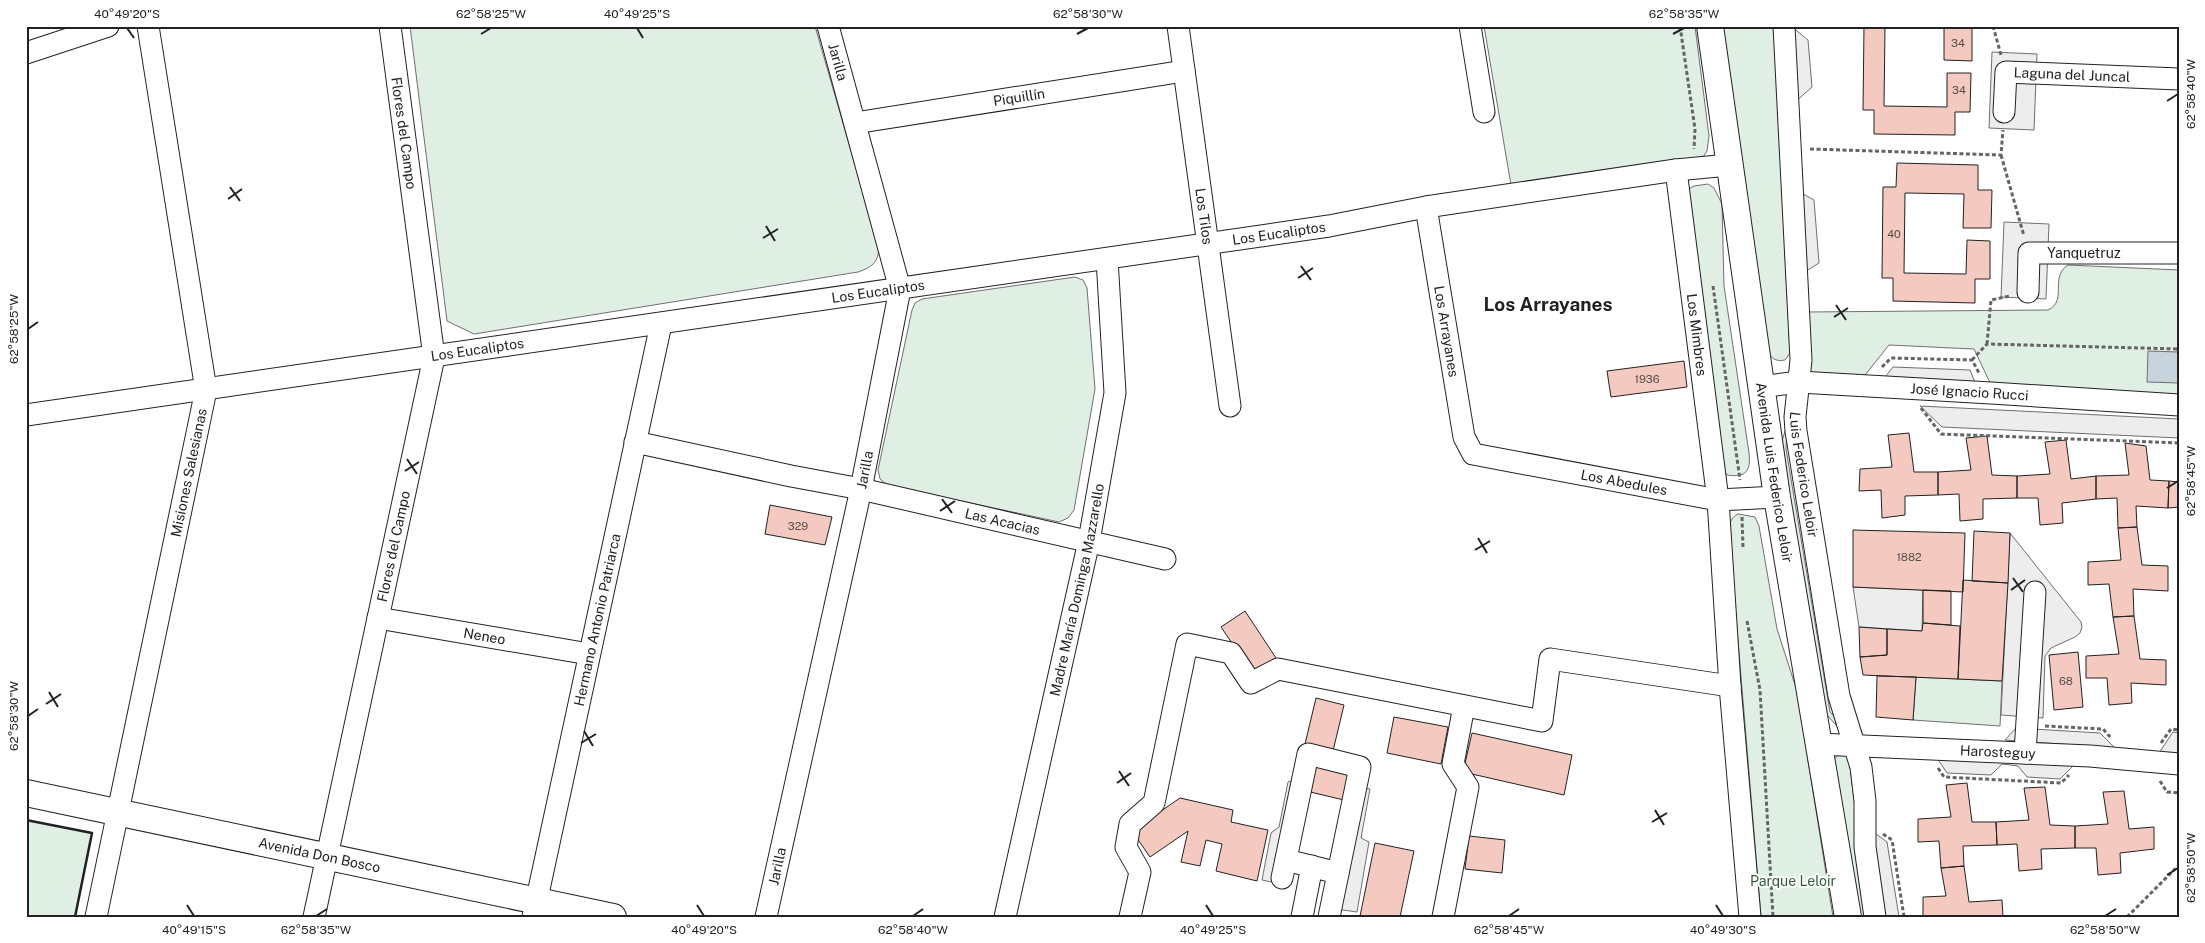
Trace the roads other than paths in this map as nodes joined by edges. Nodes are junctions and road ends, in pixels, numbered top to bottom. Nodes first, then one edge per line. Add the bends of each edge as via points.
1 (108, 26) edge
2 (148, 26) edge
3 (390, 26) edge
4 (828, 26) edge
5 (1178, 26) edge
6 (1470, 26) edge
7 (1710, 26) edge
8 (1784, 26) edge
9 (28, 47) edge
10 (1184, 71) junction
11 (2179, 79) edge
12 (1484, 112) dead end
13 (2004, 112) road end
14 (855, 123) junction
15 (1729, 165) junction
16 (1676, 170) junction
17 (1426, 207) junction
18 (1208, 244) junction
19 (2179, 253) edge
20 (1107, 259) junction
21 (900, 289) junction
22 (2028, 292) road end
23 (660, 324) junction
24 (434, 357) junction
25 (1799, 382) junction
26 (1760, 387) junction
27 (206, 390) junction
28 (1230, 406) dead end
29 (2179, 406) edge
30 (26, 415) edge
31 (635, 442) junction
32 (1473, 454) joint
33 (861, 489) junction
34 (1777, 497) junction
35 (1718, 500) junction
36 (1088, 541) junction
37 (1165, 559) dead end
38 (2035, 592) dead end
39 (378, 618) junction
40 (589, 654) junction
41 (1730, 686) junction
42 (1464, 706) junction
43 (1818, 744) junction
44 (1854, 746) junction
45 (2025, 753) junction
46 (2179, 764) edge
47 (26, 793) edge
48 (118, 813) junction
49 (327, 856) junction
50 (1312, 866) junction
51 (1338, 873) junction
52 (535, 909) edge
53 (96, 917) edge
54 (314, 917) edge
55 (613, 917) edge
56 (766, 917) edge
57 (1005, 917) edge
58 (1130, 917) edge
59 (1302, 917) edge
60 (1329, 917) edge
61 (1443, 917) edge
62 (1750, 917) edge
63 (1848, 917) edge
64 (1875, 917) edge

1 - 9 street
2 - 27 street, Misiones Salesianas
3 - 24 street, Flores del Campo
4 - 14 street, Jarilla
5 - 10 street, Los Tilos
6 - 12 street
7 - 15 main road, Avenida Luis Federico Leloir
8 - 25 street, Luis Federico Leloir via 1801,360
10 - 14 street, Piquillín
10 - 18 street, Los Tilos
11 - 13 street, Laguna del Juncal via 2006,72
14 - 21 street, Jarilla
15 - 16 street, Los Eucaliptos
15 - 26 main road, Avenida Luis Federico Leloir
16 - 17 street, Los Eucaliptos
16 - 35 street, Los Mimbres
17 - 18 street, Los Eucaliptos via 1329,226
17 - 32 street, Los Arrayanes via 1464,437
18 - 20 street, Los Eucaliptos
18 - 28 street, Los Tilos
19 - 22 street, Yanquetruz via 2029,253
20 - 21 street, Los Eucaliptos
20 - 36 street, Madre María Dominga Mazzarello via 1115,393
21 - 23 street, Los Eucaliptos
21 - 33 street, Jarilla
23 - 24 street, Los Eucaliptos
23 - 31 street, Hermano Antonio Patriarca
24 - 27 street, Los Eucaliptos
24 - 39 street, Flores del Campo
25 - 26 street, José Ignacio Rucci
25 - 29 street, José Ignacio Rucci
25 - 44 street, Luis Federico Leloir via 1796,431 1839,696
26 - 34 main road, Avenida Luis Federico Leloir
27 - 30 street, Los Eucaliptos
27 - 48 street, Misiones Salesianas
31 - 33 street, Las Acacias
31 - 40 street, Hermano Antonio Patriarca
32 - 35 street, Los Abedules
33 - 36 street, Las Acacias
33 - 56 street, Jarilla
34 - 35 street, Los Abedules
34 - 43 main road, Avenida Luis Federico Leloir
35 - 41 street
36 - 37 street, Las Acacias
36 - 57 street, Madre María Dominga Mazzarello
38 - 45 street
39 - 40 street, Neneo
39 - 49 street, Flores del Campo
40 - 52 street, Hermano Antonio Patriarca
41 - 42 street via 1550,659 1542,721
41 - 62 street
42 - 58 street via 1278,669 1251,683 1231,654 1187,644 1154,803 1130,824 1126,847 1140,872
42 - 61 street via 1453,764 1468,787
43 - 44 street, Harosteguy
43 - 63 main road, Avenida Luis Federico Leloir
44 - 45 street, Harosteguy
44 - 64 street, Luis Federico Leloir via 1861,767 1865,847
45 - 46 street, Harosteguy
47 - 48 main road, Avenida Don Bosco
48 - 49 main road, Avenida Don Bosco
48 - 53 street, Misiones Salesianas
49 - 52 main road, Avenida Don Bosco
49 - 54 street, Flores del Campo
50 - 51 street
50 - 51 street via 1284,869 1308,754 1360,767
50 - 59 street
51 - 60 street
52 - 55 main road, Avenida Don Bosco

